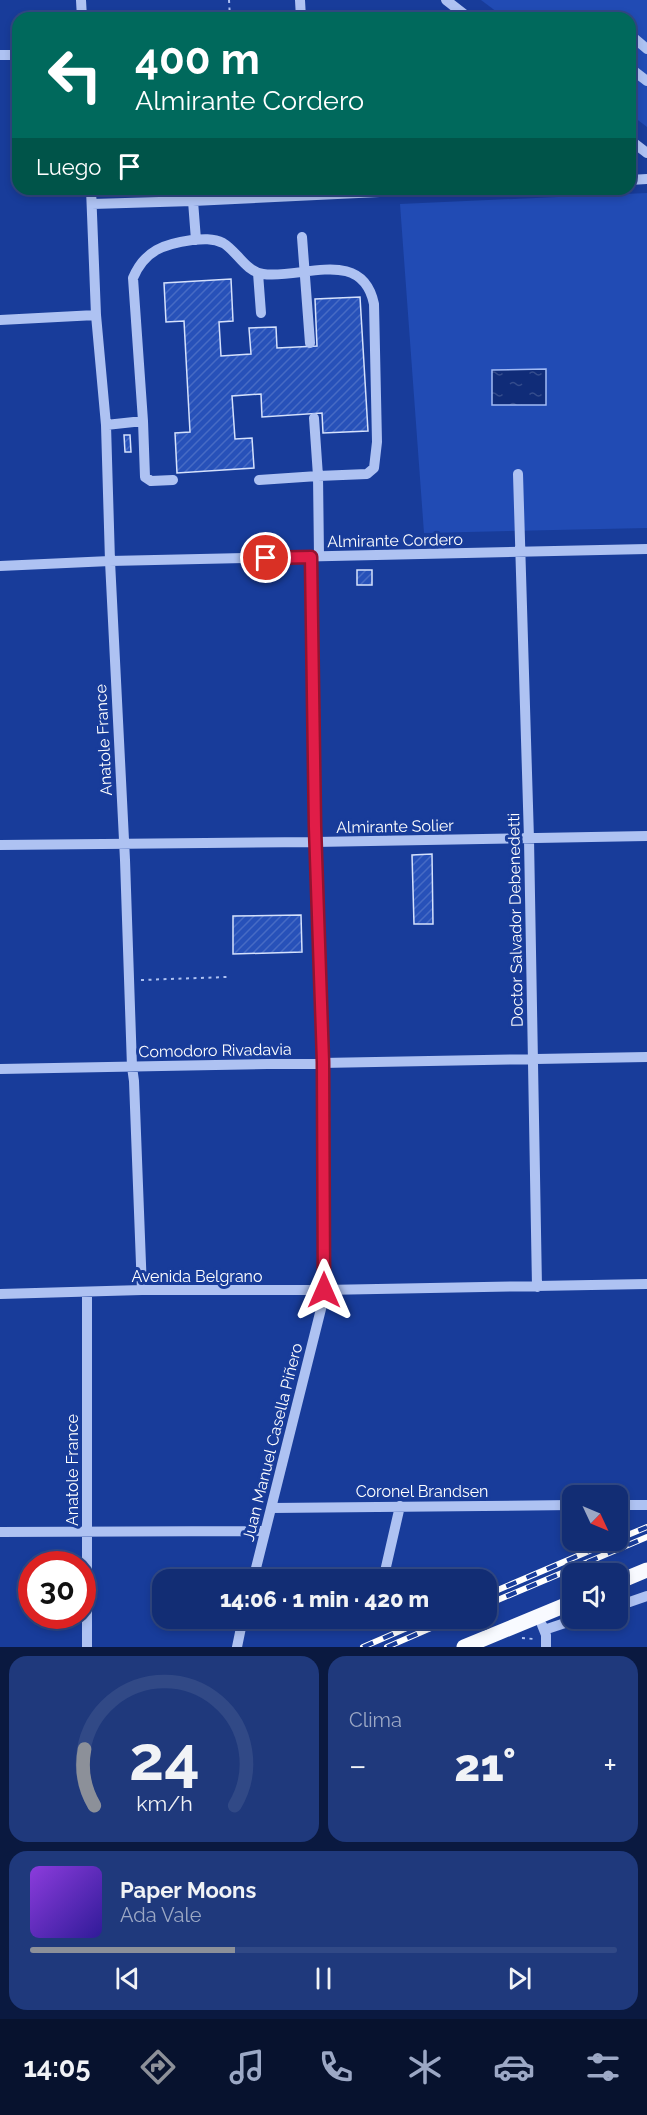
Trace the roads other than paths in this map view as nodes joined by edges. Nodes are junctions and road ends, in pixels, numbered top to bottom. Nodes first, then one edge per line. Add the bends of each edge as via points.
1 (446, 0) edge
2 (461, 12) edge
3 (91, 195) edge
4 (310, 195) edge
5 (193, 201) junction
6 (92, 204) junction
7 (302, 237) dead end
8 (196, 240) junction
9 (304, 272) junction
10 (258, 273) junction
11 (261, 313) dead end
12 (96, 315) junction
13 (0, 320) edge
14 (310, 343) dead end
15 (314, 418) dead end
16 (143, 421) junction
17 (106, 425) junction
18 (518, 474) dead end
19 (318, 476) junction
20 (173, 480) dead end
21 (259, 480) dead end
22 (647, 549) edge
23 (521, 552) junction
24 (315, 557) junction
25 (110, 561) junction
26 (0, 566) edge
27 (647, 836) edge
28 (528, 839) junction
29 (315, 842) junction
30 (123, 843) junction
31 (0, 845) edge
32 (647, 1057) edge
33 (533, 1059) junction
34 (323, 1062) junction
35 (132, 1066) junction
36 (0, 1070) edge
37 (647, 1284) edge
38 (537, 1287) junction
39 (142, 1290) junction
40 (324, 1290) junction
41 (87, 1293) junction
42 (0, 1294) edge
43 (562, 1505) edge
44 (628, 1505) edge
45 (647, 1505) edge
46 (400, 1506) junction
47 (271, 1508) junction
48 (264, 1531) junction
49 (0, 1532) edge
50 (87, 1532) junction
51 (255, 1569) edge
52 (385, 1569) edge
53 (647, 1570) edge
54 (628, 1578) edge
55 (647, 1596) edge
56 (628, 1603) edge
57 (562, 1614) edge
58 (562, 1626) edge
59 (241, 1629) edge
60 (544, 1633) edge
61 (87, 1647) edge
62 (237, 1647) edge
63 (464, 1647) edge

1 - 2 street
3 - 6 street, Anatole France
4 - 5 street
5 - 6 street
5 - 8 street
6 - 12 street, Anatole France
7 - 9 street
8 - 10 street via 225,244
8 - 16 street via 160,247 133,278
9 - 10 street
9 - 14 street
9 - 19 street via 339,268 348,271 364,283 374,304 374,468 367,474
10 - 11 street
12 - 13 street
12 - 17 street, Anatole France
15 - 19 street, Juan Manuel Casella Piñero
16 - 17 street
16 - 20 street via 145,477 151,481
17 - 25 street, Anatole France
18 - 23 street, Doctor Salvador Debenedetti
19 - 21 street
19 - 24 street, Juan Manuel Casella Piñero
22 - 23 street, Almirante Cordero
23 - 24 street, Almirante Cordero
23 - 28 street, Doctor Salvador Debenedetti
24 - 25 street, Almirante Cordero
24 - 29 street, Juan Manuel Casella Piñero
25 - 26 street, Almirante Cordero
25 - 30 street, Anatole France
27 - 28 street, Almirante Solier
28 - 29 street, Almirante Solier
28 - 33 street, Doctor Salvador Debenedetti
29 - 30 street, Almirante Solier
29 - 34 street, Juan Manuel Casella Piñero
30 - 31 street, Almirante Solier
30 - 35 street, Anatole France
32 - 33 street, Comodoro Rivadavia
33 - 34 street, Comodoro Rivadavia
33 - 38 street, Doctor Salvador Debenedetti
34 - 35 street, Comodoro Rivadavia
34 - 40 street, Juan Manuel Casella Piñero
35 - 36 street, Comodoro Rivadavia
35 - 39 street, Anatole France
37 - 38 street, Avenida Belgrano
38 - 40 street, Avenida Belgrano
39 - 40 street, Avenida Belgrano
39 - 41 street, Avenida Belgrano
40 - 47 street, Juan Manuel Casella Piñero
41 - 42 street, Avenida Belgrano
41 - 50 street, Anatole France
43 - 46 street, Coronel Brandsen
44 - 45 street
46 - 47 street, Coronel Brandsen
46 - 52 street
47 - 48 street, Juan Manuel Casella Piñero
48 - 50 street
48 - 51 street, Juan Manuel Casella Piñero
49 - 50 street
50 - 61 street, Anatole France
53 - 54 main road
55 - 56 street
57 - 60 main road
58 - 60 street
59 - 62 street
60 - 63 main road

